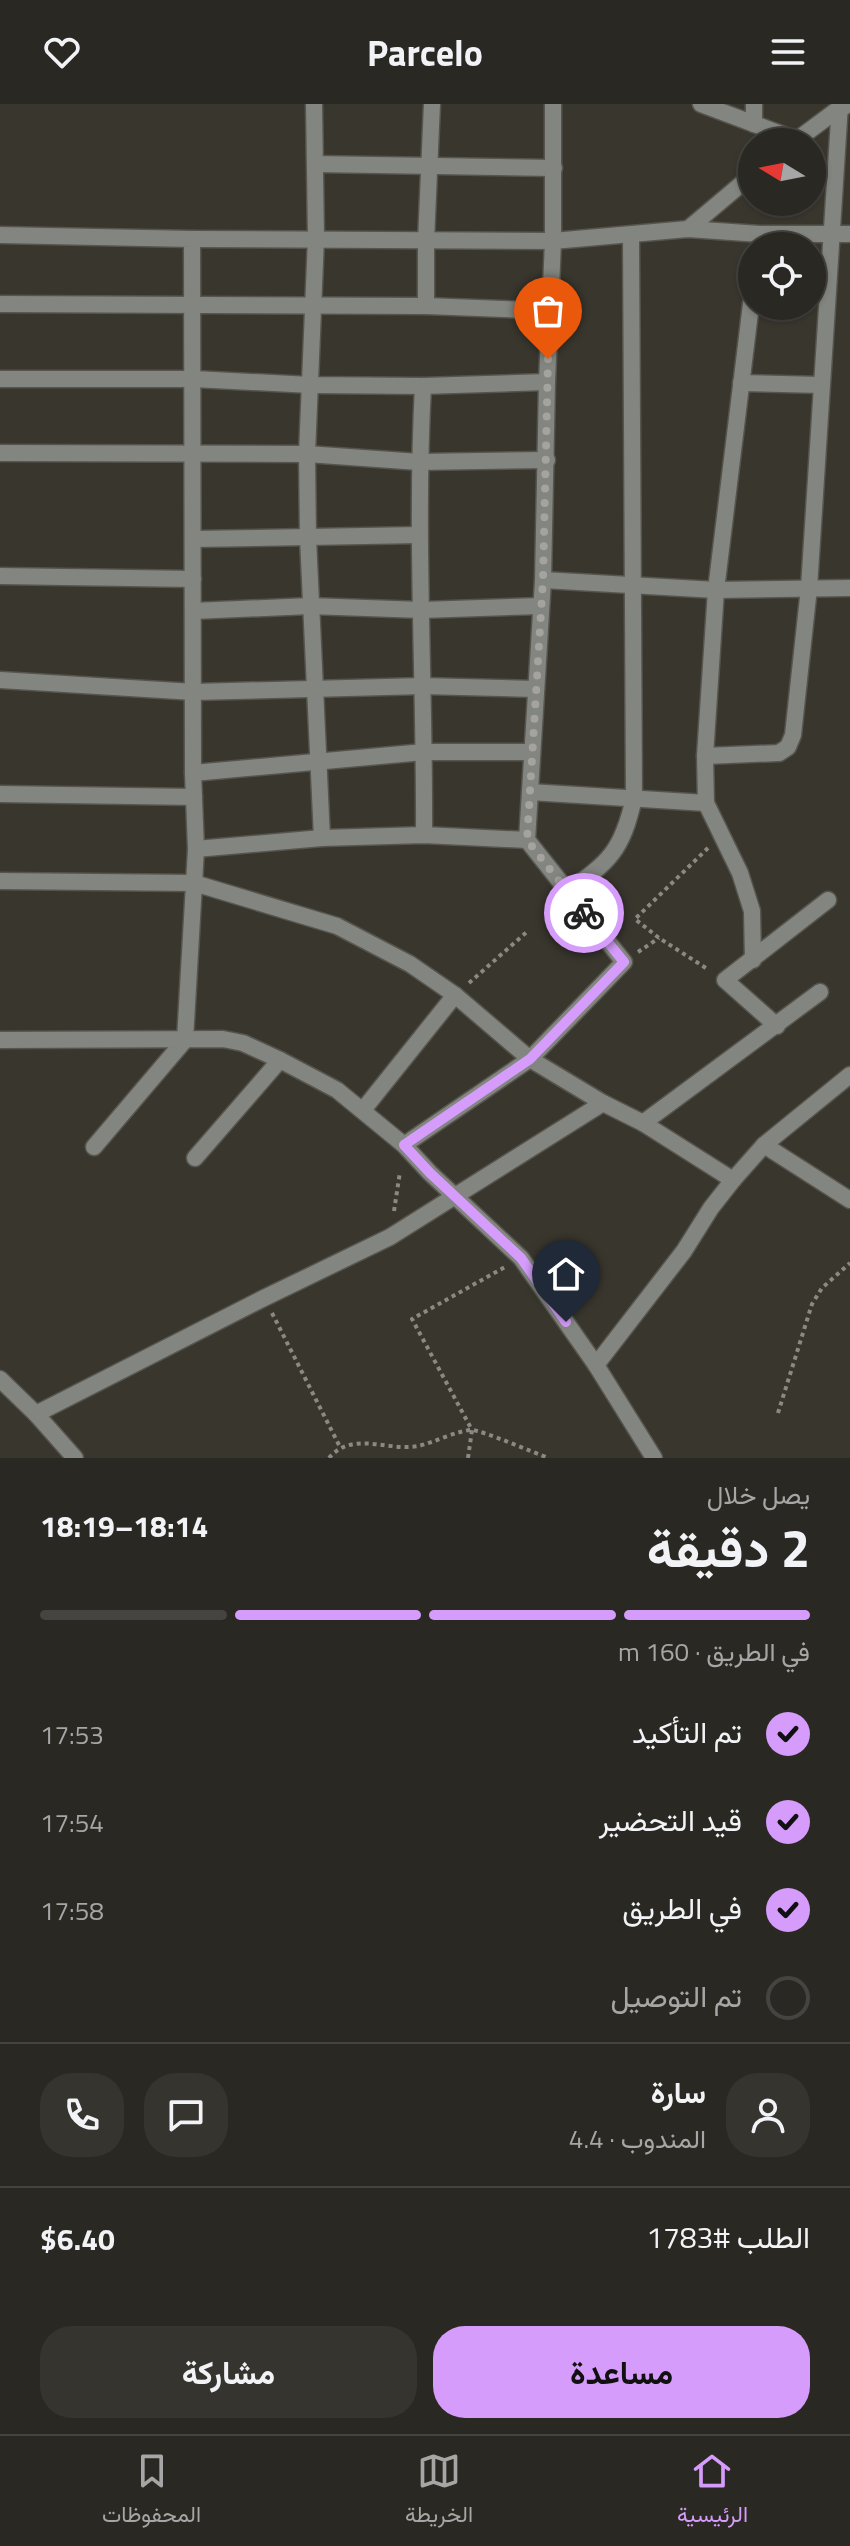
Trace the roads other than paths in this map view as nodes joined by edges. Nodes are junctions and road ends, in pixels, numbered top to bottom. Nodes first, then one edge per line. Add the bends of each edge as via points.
1 (314, 104) edge
2 (432, 104) edge
3 (553, 104) edge
4 (701, 104) edge
5 (754, 104) edge
6 (844, 106) edge
7 (754, 124) junction
8 (764, 128) edge
9 (813, 128) edge
10 (315, 164) junction
11 (429, 165) junction
12 (554, 168) junction
13 (738, 187) edge
14 (688, 229) junction
15 (826, 233) edge
16 (831, 233) junction
17 (850, 234) edge
18 (0, 235) edge
19 (631, 235) junction
20 (738, 237) edge
21 (316, 238) junction
22 (192, 239) junction
23 (426, 241) junction
24 (553, 241) junction
25 (0, 304) edge
26 (194, 305) junction
27 (315, 306) junction
28 (426, 306) junction
29 (551, 311) junction
30 (749, 320) edge
31 (0, 379) edge
32 (194, 379) junction
33 (547, 382) junction
34 (741, 383) junction
35 (311, 385) junction
36 (821, 385) junction
37 (423, 386) junction
38 (0, 453) edge
39 (192, 454) junction
40 (307, 454) junction
41 (547, 460) junction
42 (419, 462) junction
43 (419, 535) junction
44 (308, 538) junction
45 (193, 539) junction
46 (0, 576) edge
47 (193, 579) junction
48 (543, 580) junction
49 (634, 584) junction
50 (809, 588) junction
51 (850, 588) edge
52 (716, 590) junction
53 (310, 606) junction
54 (541, 606) junction
55 (422, 610) junction
56 (193, 611) junction
57 (0, 680) edge
58 (423, 686) junction
59 (316, 688) junction
60 (536, 689) junction
61 (194, 692) junction
62 (424, 752) junction
63 (532, 752) junction
64 (705, 756) junction
65 (320, 761) junction
66 (193, 773) junction
67 (530, 792) junction
68 (0, 794) edge
69 (194, 797) junction
70 (634, 798) junction
71 (706, 803) junction
72 (424, 835) junction
73 (322, 838) junction
74 (527, 840) junction
75 (196, 849) junction
76 (0, 881) edge
77 (194, 883) junction
78 (567, 892) junction
79 (828, 900) dead end
80 (753, 960) junction
81 (820, 992) dead end
82 (455, 995) junction
83 (777, 1026) junction
84 (0, 1040) edge
85 (185, 1040) junction
86 (530, 1059) junction
87 (280, 1060) junction
88 (850, 1075) edge
89 (603, 1103) junction
90 (363, 1110) junction
91 (643, 1123) junction
92 (404, 1145) junction
93 (764, 1145) junction
94 (94, 1147) dead end
95 (195, 1158) dead end
96 (733, 1180) junction
97 (456, 1198) junction
98 (850, 1200) edge
99 (596, 1365) junction
100 (0, 1379) edge
101 (36, 1414) junction
102 (75, 1458) edge
103 (654, 1458) edge

1 - 10 street
2 - 11 street
3 - 12 street
4 - 7 street
5 - 7 street
6 - 9 street
6 - 16 street
7 - 8 street
10 - 11 street
10 - 21 street
11 - 12 street
11 - 23 street
12 - 24 street
13 - 14 street
14 - 19 street
14 - 20 street
15 - 16 street
16 - 17 street
16 - 36 street
18 - 22 street
19 - 24 street
19 - 49 street
21 - 22 street
21 - 23 street
21 - 27 street
22 - 26 street
23 - 24 street
23 - 28 street
24 - 29 street
25 - 26 street
26 - 27 street
26 - 32 street
27 - 28 street
27 - 35 street
28 - 29 street
29 - 33 street
30 - 34 street
31 - 32 street
32 - 35 street
32 - 39 street
33 - 37 street
33 - 41 street
34 - 36 street
34 - 52 street
35 - 37 street
35 - 40 street
36 - 50 street
37 - 42 street
38 - 39 street
39 - 40 street
39 - 45 street
40 - 42 street
40 - 44 street
41 - 42 street
41 - 48 street
42 - 43 street
43 - 44 street
43 - 55 street
44 - 45 street
44 - 53 street
45 - 47 street
46 - 47 street
47 - 56 street
48 - 49 street
48 - 54 street
49 - 52 street
49 - 70 street
50 - 51 street
50 - 52 street
50 - 64 street via 788,747 779,753
52 - 64 street
53 - 55 street
53 - 56 street
53 - 59 street
54 - 55 street
54 - 60 street
55 - 58 street
56 - 61 street
57 - 61 street
58 - 59 street
58 - 60 street
58 - 62 street
59 - 61 street
59 - 65 street
60 - 63 street
61 - 66 street
62 - 63 street
62 - 65 street
62 - 72 street
63 - 67 street
64 - 71 street
65 - 66 street
65 - 73 street
66 - 69 street
67 - 70 street
67 - 74 street
68 - 69 street
69 - 75 street
70 - 71 street
70 - 78 street via 627,831 614,852
71 - 80 street via 752,911
72 - 73 street
72 - 74 street
73 - 75 street
74 - 78 street
75 - 77 street
76 - 77 street
77 - 82 street via 337,926 410,964
77 - 85 street
78 - 86 street via 624,962
79 - 80 street
80 - 83 street via 725,980
81 - 83 street
82 - 86 street
82 - 90 street
83 - 91 street
84 - 85 street
85 - 87 street via 243,1043
85 - 94 street
86 - 89 street
86 - 92 street
87 - 90 street
87 - 95 street
88 - 93 street
89 - 91 street
89 - 97 street
90 - 92 street
91 - 96 street
92 - 97 street
93 - 96 street
93 - 98 street
96 - 99 street
97 - 99 street via 521,1258
97 - 101 street via 390,1237
99 - 103 street
100 - 101 street
101 - 102 street

